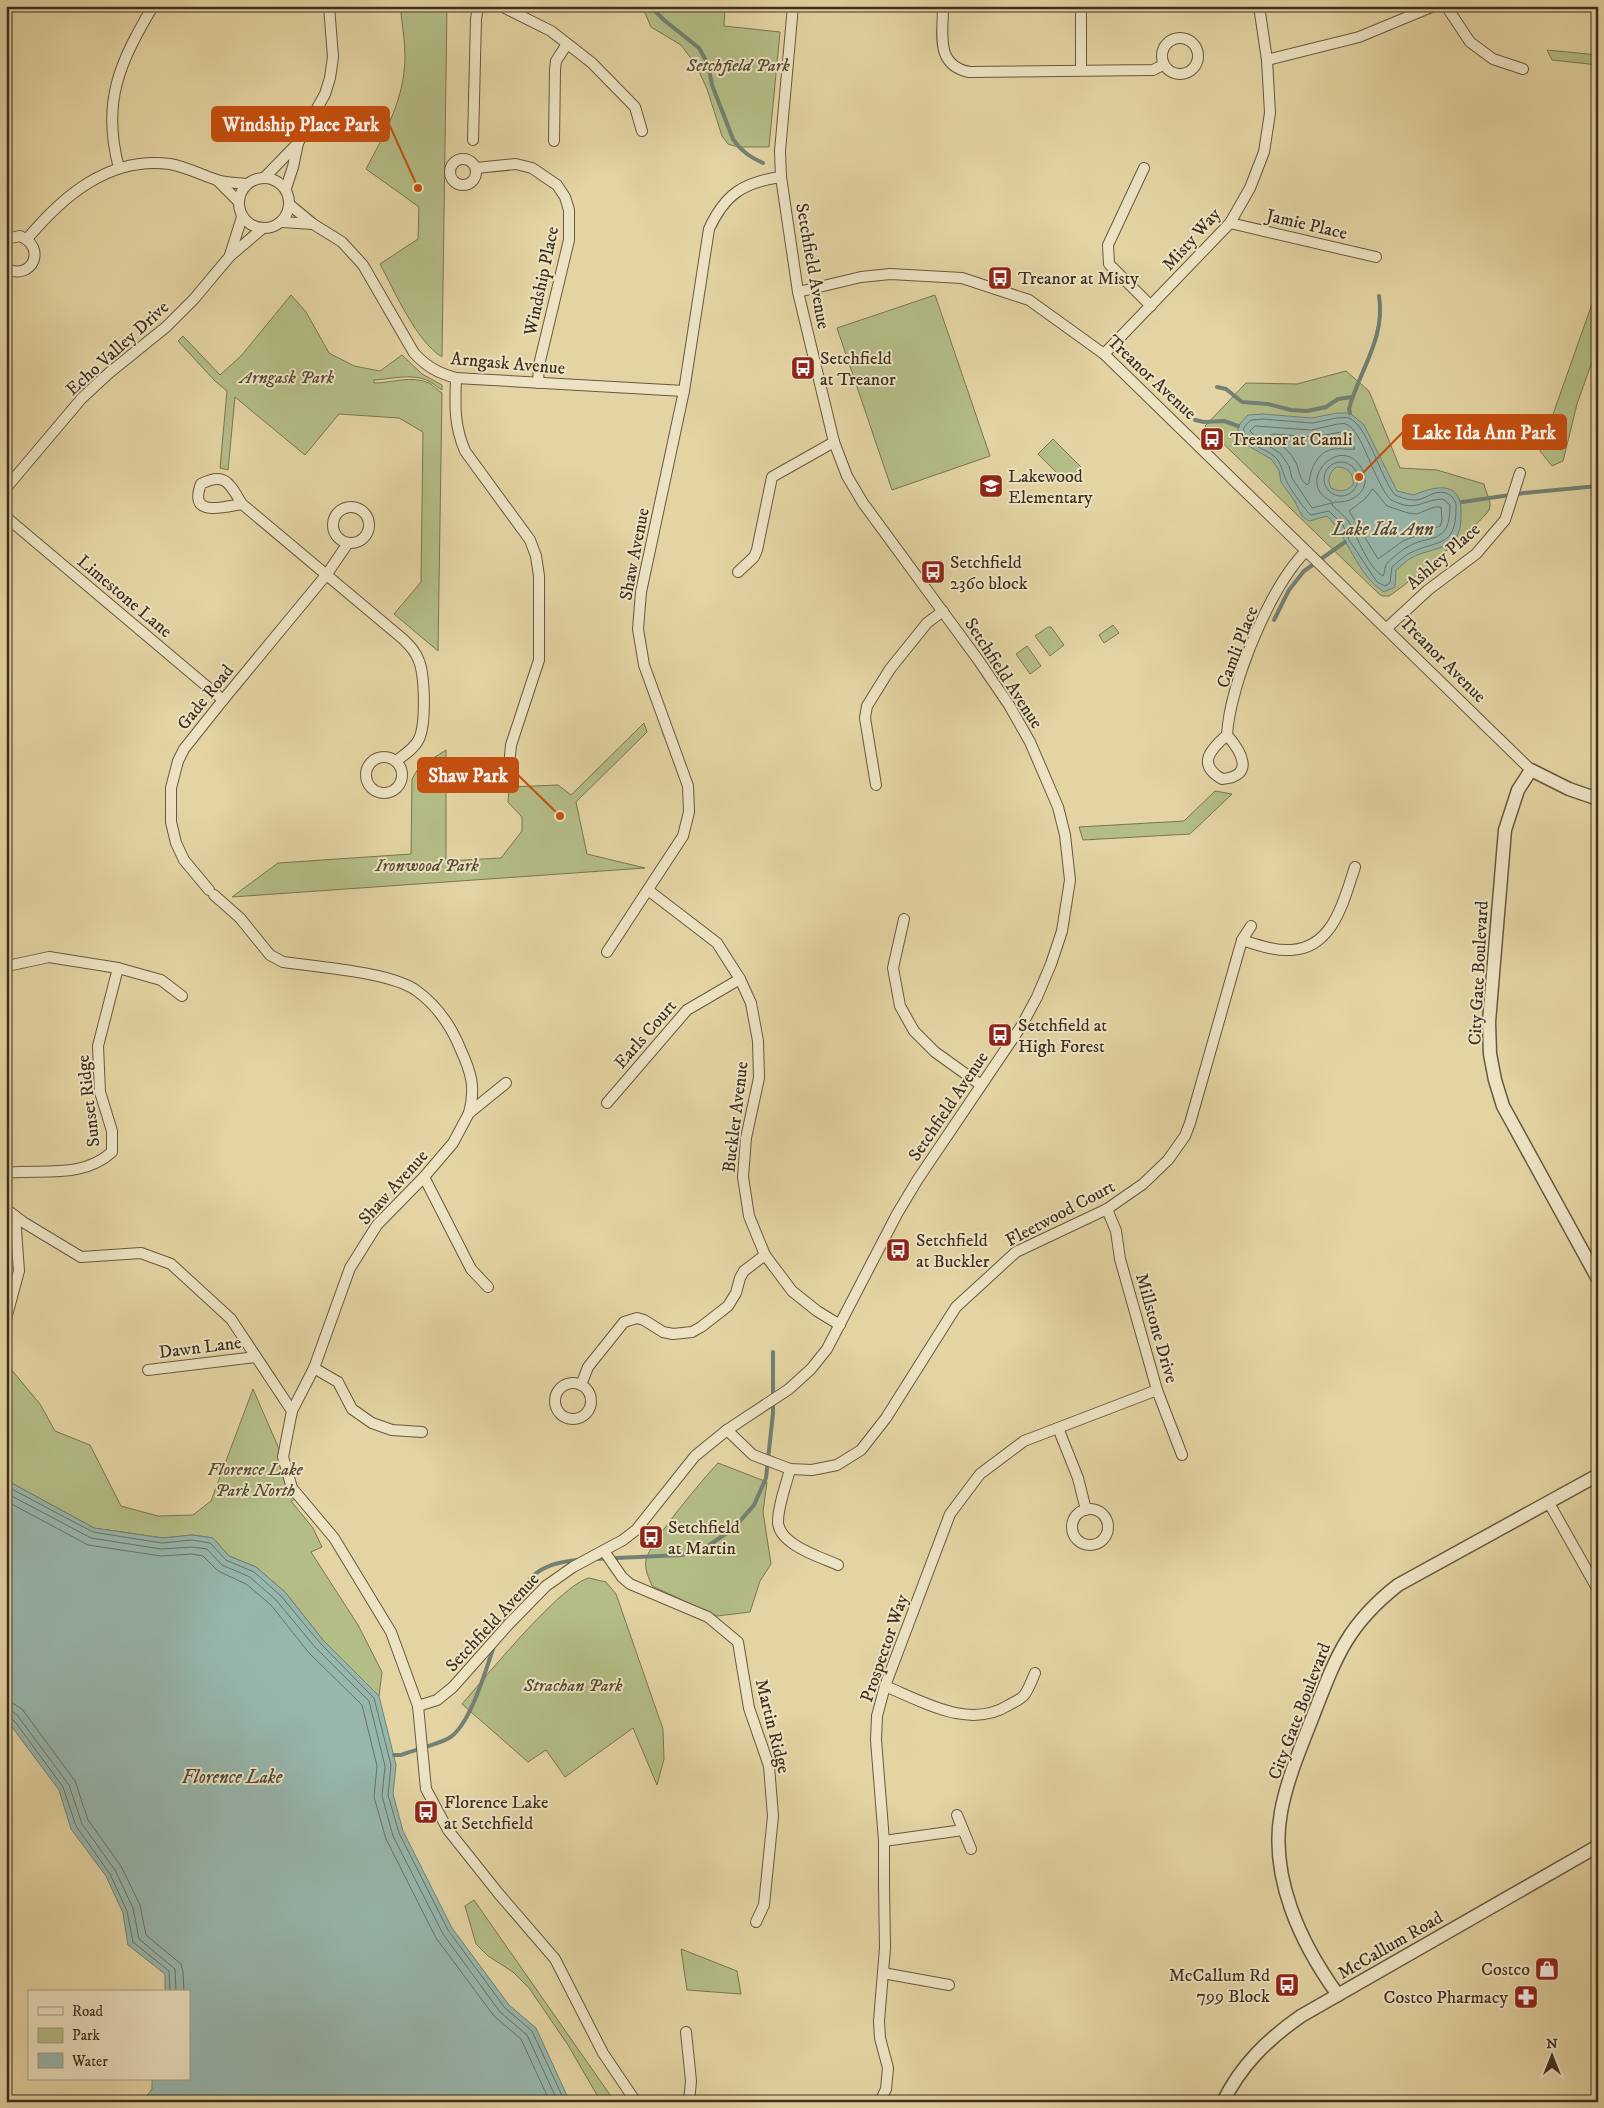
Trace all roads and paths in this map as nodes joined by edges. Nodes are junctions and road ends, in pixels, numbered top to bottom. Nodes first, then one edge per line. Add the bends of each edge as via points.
1 (154, 6) edge
2 (167, 6) edge
3 (329, 6) edge
4 (478, 6) edge
5 (501, 6) edge
6 (793, 6) edge
7 (943, 6) edge
8 (1081, 6) edge
9 (1259, 6) edge
10 (1434, 6) edge
11 (1446, 6) edge
12 (567, 44) junction
13 (1267, 60) junction
14 (1163, 65) dead end
15 (1522, 69) dead end
16 (1082, 70) junction
17 (642, 131) dead end
18 (474, 140) dead end
19 (554, 142) dead end
20 (298, 143) junction
21 (119, 168) junction
22 (476, 168) dead end
23 (1144, 168) dead end
24 (781, 177) junction
25 (264, 178) junction
26 (218, 181) junction
27 (247, 184) junction
28 (286, 188) junction
29 (239, 202) junction
30 (290, 205) junction
31 (242, 217) junction
32 (282, 222) junction
33 (1230, 222) junction
34 (313, 224) junction
35 (263, 228) junction
36 (6, 239) edge
37 (27, 239) junction
38 (230, 256) junction
39 (1376, 257) dead end
40 (6, 270) edge
41 (798, 292) junction
42 (1151, 306) junction
43 (1104, 354) junction
44 (456, 378) junction
45 (538, 384) junction
46 (684, 391) junction
47 (834, 442) junction
48 (1520, 473) dead end
49 (6, 488) edge
50 (242, 504) dead end
51 (6, 517) edge
52 (348, 543) dead end
53 (1306, 551) junction
54 (738, 572) dead end
55 (327, 574) junction
56 (943, 610) junction
57 (1386, 628) junction
58 (223, 700) junction
59 (1227, 735) dead end
60 (396, 761) dead end
61 (508, 767) dead end
62 (1531, 770) junction
63 (876, 785) dead end
64 (1598, 799) edge
65 (1355, 867) dead end
66 (648, 890) junction
67 (904, 919) dead end
68 (1252, 926) dead end
69 (1242, 940) junction
70 (608, 952) dead end
71 (12, 965) dead end
72 (118, 968) junction
73 (740, 979) junction
74 (182, 996) dead end
75 (506, 1083) dead end
76 (981, 1085) junction
77 (607, 1103) dead end
78 (469, 1113) junction
79 (6, 1173) edge
80 (424, 1177) junction
81 (6, 1209) edge
82 (1107, 1209) junction
83 (15, 1216) junction
84 (765, 1255) junction
85 (1598, 1279) edge
86 (488, 1287) dead end
87 (6, 1319) edge
88 (840, 1325) junction
89 (256, 1357) junction
90 (314, 1368) junction
91 (148, 1370) dead end
92 (581, 1385) dead end
93 (1157, 1390) junction
94 (292, 1411) junction
95 (1058, 1428) junction
96 (727, 1430) junction
97 (422, 1432) dead end
98 (1182, 1455) dead end
99 (790, 1469) junction
100 (1598, 1474) edge
101 (1549, 1502) junction
102 (1086, 1510) dead end
103 (604, 1551) junction
104 (838, 1565) dead end
105 (1598, 1590) edge
106 (1035, 1673) dead end
107 (885, 1686) junction
108 (418, 1706) junction
109 (957, 1815) dead end
110 (963, 1830) junction
111 (884, 1841) junction
112 (1598, 1846) edge
113 (970, 1849) dead end
114 (756, 1922) dead end
115 (883, 1973) junction
116 (949, 1985) dead end
117 (1338, 1995) junction
118 (686, 2032) dead end
119 (636, 2102) edge
120 (689, 2102) edge
121 (880, 2102) edge
122 (1223, 2102) edge

1 - 2 street
1 - 21 street via 115,86 111,126
3 - 20 street via 332,39 330,78 325,94
4 - 18 street
5 - 12 street via 551,31
6 - 24 street, Setchfield Avenue via 780,151
7 - 16 street via 944,53 949,63 958,69 969,72
8 - 16 street
9 - 13 street, Misty Way
10 - 13 street via 1359,37
11 - 15 street via 1470,42 1493,59
12 - 17 street via 592,63 635,106
12 - 19 street via 556,61
13 - 33 street, Misty Way via 1270,113 1264,152 1250,188
14 - 16 street via 1153,70
20 - 25 street
20 - 28 street
21 - 26 street via 146,163 169,164
21 - 37 street via 81,186
22 - 45 street, Windship Place via 516,164 532,168 557,185 570,210 568,240 539,365
23 - 42 street via 1108,245 1108,264
24 - 41 street, Setchfield Avenue
24 - 46 street, Shaw Avenue via 761,180 735,192 716,215 710,229
25 - 27 street
25 - 28 street via 276,180
26 - 27 street
26 - 29 street
27 - 29 street
28 - 30 street
29 - 31 street
30 - 32 street
30 - 34 street, Arngask Avenue
31 - 35 street via 251,225
31 - 38 street, Echo Valley Drive
32 - 34 street, Arngask Avenue
32 - 35 street
33 - 39 street, Jamie Place
33 - 42 street, Misty Way
34 - 44 street, Arngask Avenue via 342,242 364,265 414,353 424,364 438,373
35 - 38 street, Echo Valley Drive
36 - 37 street via 13,236
37 - 40 street via 35,251 32,264 20,272
38 - 49 street, Echo Valley Drive via 166,327 82,398
41 - 43 street, Treanor Avenue via 861,277 890,274 962,278 1029,300
41 - 47 street, Setchfield Avenue
42 - 43 street, Misty Way
43 - 53 street, Treanor Avenue
44 - 45 street, Arngask Avenue
44 - 61 street via 454,416 461,443 530,540 539,576 540,660 511,745
45 - 46 street, Arngask Avenue
46 - 66 street, Shaw Avenue via 642,592 638,629 644,665 688,786 689,812 683,836
47 - 54 street via 772,477 757,550
47 - 56 street, Setchfield Avenue via 853,488
48 - 57 street, Ashley Place via 1505,520 1476,554 1428,590
50 - 55 street
51 - 58 street, Limestone Lane
52 - 55 street, Gade Road
53 - 57 street, Treanor Avenue
53 - 59 street, Camli Place via 1293,564 1257,629 1228,715
55 - 58 street, Gade Road
55 - 60 street via 404,639 420,663 423,673 423,725 412,750
56 - 63 street via 927,623 867,706 865,718
56 - 76 street, Setchfield Avenue via 1009,705 1030,742 1058,807 1070,880 1062,931 1052,964 1022,1025
57 - 62 street, Treanor Avenue
58 - 78 street, Gade Road via 184,749 174,774 171,822 184,860 212,893 240,918 270,955 283,962 383,977 415,990 436,1008 454,1033 471,1073 473,1098
62 - 64 street, Treanor Avenue
62 - 85 street, City Gate Boulevard via 1518,790 1505,830 1489,1022 1490,1054 1507,1114
65 - 69 street via 1339,914 1321,938 1292,950 1273,949
66 - 70 street, Shaw Avenue
66 - 73 street, Buckler Avenue via 717,943
67 - 76 street via 893,968 900,1006 914,1031 935,1052
68 - 69 street, Fleetwood Court
69 - 82 street, Fleetwood Court via 1185,1136 1159,1170
71 - 72 street via 49,957
72 - 74 street via 161,980
72 - 79 street, Sunset Ridge via 98,1046 100,1092 112,1131 112,1152 102,1160 74,1171
73 - 77 street, Earls Court via 687,1010
73 - 84 street, Buckler Avenue via 751,1003 758,1041 759,1078 746,1138 742,1177 749,1216
75 - 78 street, Shaw Avenue
76 - 88 street, Setchfield Avenue via 897,1214
78 - 80 street, Shaw Avenue via 453,1143
80 - 86 street via 471,1269
80 - 90 street, Shaw Avenue via 377,1225 350,1268
81 - 83 street
82 - 93 street, Millstone Drive via 1116,1231 1120,1258
82 - 99 street, Fleetwood Court via 1016,1252 956,1307 886,1418 861,1450 838,1465 812,1470
83 - 87 street via 19,1271
83 - 89 street via 81,1257 141,1253 172,1264 231,1319
84 - 88 street, Buckler Avenue via 792,1291 817,1312
84 - 92 street via 744,1271 728,1306 696,1329 672,1334 644,1320 624,1322 588,1367
88 - 96 street, Setchfield Avenue via 827,1349 800,1379
89 - 91 street, Dawn Lane
89 - 94 street
90 - 94 street, Shaw Avenue
90 - 97 street via 338,1382 352,1409 372,1424 392,1430
93 - 95 street, Prospector Way
93 - 98 street, Millstone Drive
94 - 108 street, Shaw Avenue via 283,1457 292,1488 334,1538 391,1632
95 - 102 street via 1078,1478
95 - 107 street, Prospector Way via 1024,1442 980,1474 950,1514
96 - 99 street, Fleetwood Court via 753,1455
96 - 103 street, Setchfield Avenue via 695,1456 636,1530
99 - 104 street via 779,1514 782,1535 789,1542
100 - 101 street, City Gate Boulevard
101 - 105 street
101 - 117 street, City Gate Boulevard via 1398,1585 1363,1616 1331,1668 1286,1788 1279,1854 1293,1912 1325,1977
103 - 108 street, Setchfield Avenue via 546,1586 453,1688 437,1700
103 - 114 street, Martin Ridge via 630,1584 708,1617 738,1642 749,1708 769,1766 773,1816 764,1905
106 - 107 street via 1024,1696 989,1714 970,1716 950,1712
107 - 111 street, Prospector Way via 877,1716 876,1740
108 - 119 street, Shaw Avenue via 426,1789 448,1830 555,1959 604,2053
109 - 110 street
110 - 111 street
110 - 113 street
111 - 115 street, Prospector Way
112 - 117 street, McCallum Road
115 - 116 street
115 - 121 street, Prospector Way via 879,2021 888,2068 886,2089
117 - 122 street, McCallum Road via 1277,2032 1242,2071
118 - 120 street via 691,2082

